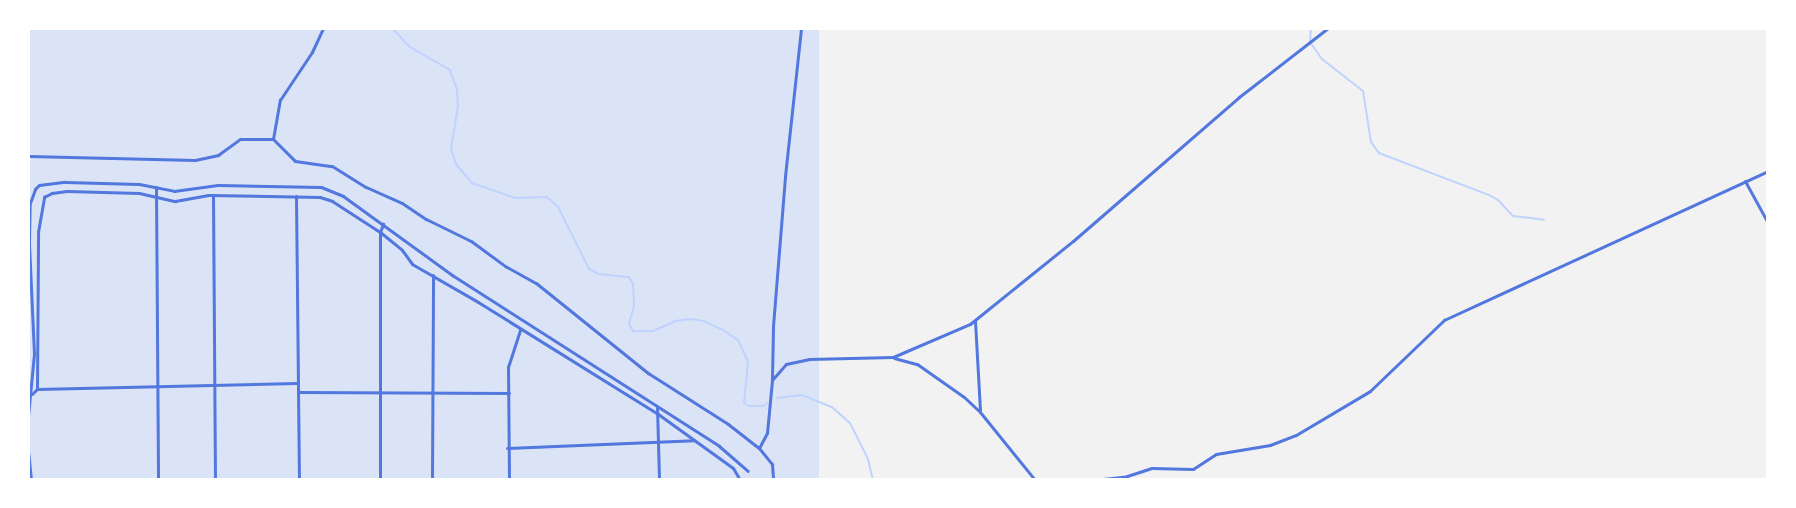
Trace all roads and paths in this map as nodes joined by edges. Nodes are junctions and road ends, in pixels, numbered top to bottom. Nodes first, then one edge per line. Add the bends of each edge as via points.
1 (323, 28) edge
2 (801, 28) edge
3 (1328, 28) edge
4 (273, 139) junction
5 (28, 156) edge
6 (1767, 171) edge
7 (1745, 181) junction
8 (156, 187) junction
9 (156, 195) junction
10 (213, 195) junction
11 (296, 196) junction
12 (367, 213) junction
13 (362, 220) junction
14 (1767, 223) edge
15 (382, 224) junction
16 (380, 232) junction
17 (433, 275) junction
18 (482, 293) junction
19 (478, 302) junction
20 (975, 321) junction
21 (520, 329) junction
22 (893, 357) junction
23 (772, 380) junction
24 (297, 383) junction
25 (156, 385) junction
26 (214, 385) junction
27 (37, 389) junction
28 (298, 392) junction
29 (381, 393) junction
30 (432, 393) junction
31 (509, 393) junction
32 (31, 397) junction
33 (657, 407) junction
34 (980, 412) junction
35 (658, 414) junction
36 (28, 416) edge
37 (694, 440) junction
38 (658, 443) junction
39 (507, 447) junction
40 (759, 448) junction
41 (28, 451) edge
42 (748, 471) dead end
43 (31, 480) edge
44 (158, 480) edge
45 (215, 480) edge
46 (299, 480) edge
47 (380, 480) edge
48 (432, 480) edge
49 (508, 480) edge
50 (659, 480) edge
51 (740, 480) edge
52 (773, 480) edge
53 (1035, 480) edge
54 (1094, 480) edge

1 - 4 street via 280,100
2 - 23 street via 785,176
3 - 20 street
4 - 5 street via 240,139 218,155 195,160
4 - 40 street via 295,161 333,165 366,187 471,241 549,292 648,373
6 - 7 street
7 - 14 street
7 - 54 street via 1444,320 1370,391 1296,435 1270,445 1216,454 1193,469 1152,468 1124,477
8 - 9 street
8 - 12 street via 174,191 218,185 321,187
8 - 32 street via 65,182 46,183 35,189 30,203 29,242 33,306
9 - 10 street via 175,201
9 - 25 street
9 - 27 street via 68,191 44,198 38,232
10 - 11 street
10 - 26 street
11 - 13 street via 326,198
11 - 24 street
12 - 13 street
12 - 15 street
13 - 16 street
15 - 16 street
15 - 18 street
16 - 17 street via 412,264
16 - 29 street
17 - 19 street
17 - 30 street
18 - 19 street
18 - 33 street
19 - 21 street
20 - 22 street
20 - 34 street
21 - 31 street via 508,366
21 - 35 street
22 - 23 street via 793,361
22 - 34 street via 938,377
23 - 40 street via 767,433
24 - 26 street
24 - 28 street
25 - 26 street
25 - 27 street
25 - 44 street
26 - 45 street
27 - 32 street
28 - 29 street
28 - 46 street
29 - 30 street
29 - 47 street
30 - 31 street
30 - 48 street
31 - 39 street
32 - 36 street
33 - 35 street
33 - 42 street via 719,446
34 - 53 street
35 - 37 street
35 - 38 street
37 - 38 street
37 - 51 street via 733,468
38 - 39 street
38 - 50 street
39 - 49 street
40 - 52 street via 770,460
41 - 43 street

